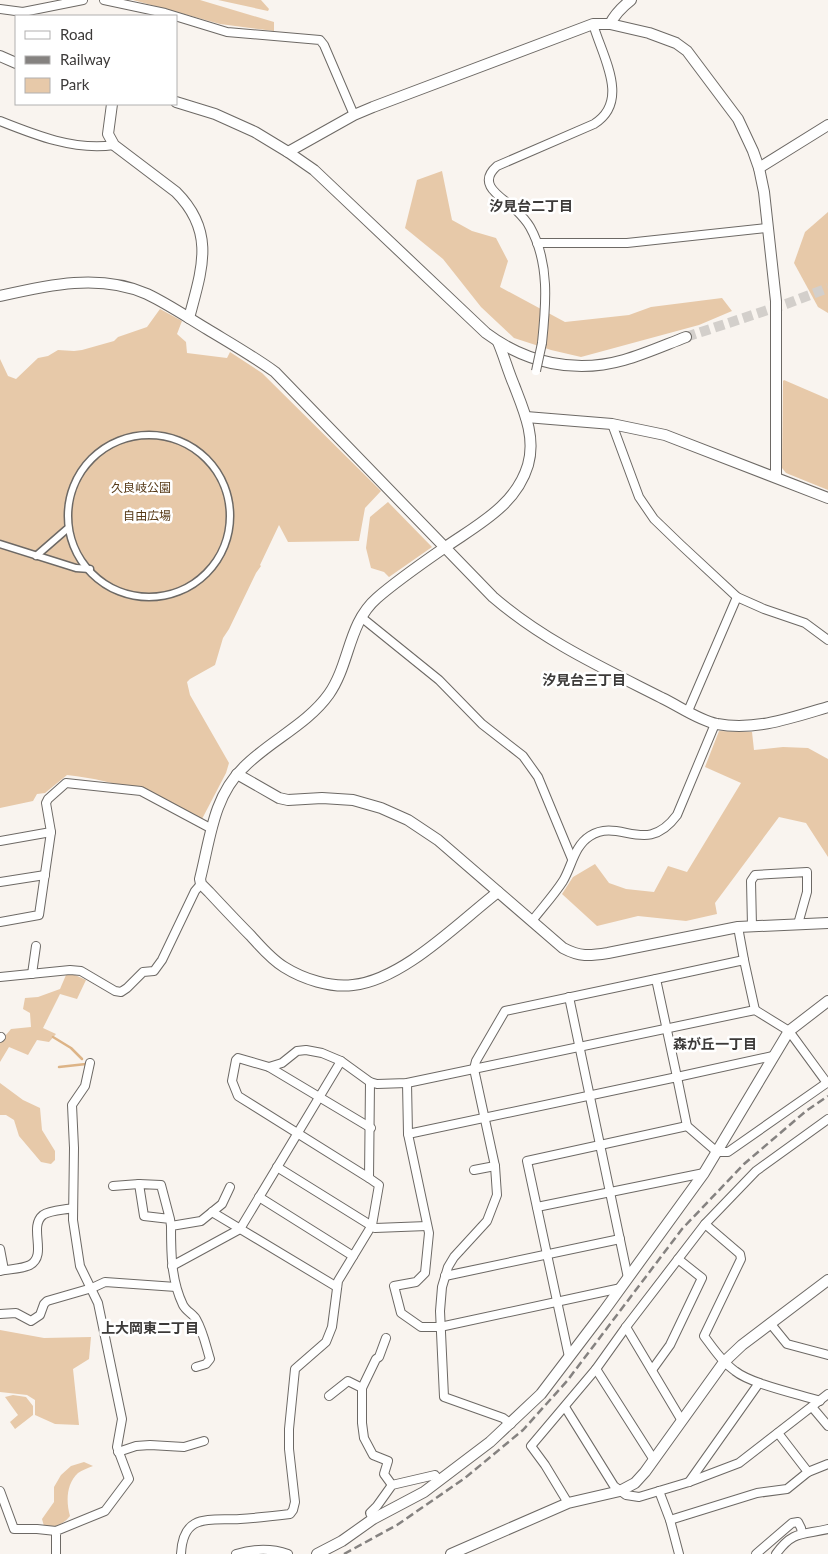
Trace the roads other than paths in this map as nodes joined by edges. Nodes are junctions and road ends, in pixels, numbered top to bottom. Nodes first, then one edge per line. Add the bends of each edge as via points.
1 (83, 0) edge
2 (104, 0) edge
3 (631, 0) edge
4 (0, 9) edge
5 (172, 15) edge
6 (178, 17) edge
7 (593, 24) junction
8 (610, 24) junction
9 (0, 56) edge
10 (15, 63) edge
11 (178, 103) edge
12 (112, 105) edge
13 (354, 115) junction
14 (0, 121) edge
15 (828, 125) edge
16 (114, 145) junction
17 (288, 152) junction
18 (759, 168) junction
19 (768, 228) junction
20 (537, 244) junction
21 (0, 296) edge
22 (188, 318) junction
23 (686, 338) tunnel mouth
24 (498, 342) junction
25 (536, 371) dead end
26 (526, 417) junction
27 (612, 424) junction
28 (776, 476) junction
29 (828, 498) edge
30 (67, 529) junction
31 (0, 544) edge
32 (445, 547) junction
33 (36, 556) junction
34 (90, 570) junction
35 (737, 597) junction
36 (362, 617) junction
37 (828, 640) edge
38 (828, 707) edge
39 (688, 711) junction
40 (715, 724) junction
41 (237, 774) junction
42 (212, 830) junction
43 (51, 832) junction
44 (0, 841) edge
45 (572, 859) junction
46 (45, 875) junction
47 (0, 882) edge
48 (202, 884) junction
49 (498, 892) junction
50 (532, 921) junction
51 (0, 922) edge
52 (828, 923) edge
53 (798, 924) junction
54 (752, 926) junction
55 (738, 927) junction
56 (36, 946) dead end
57 (744, 960) junction
58 (32, 974) junction
59 (0, 977) edge
60 (656, 979) junction
61 (569, 997) junction
62 (828, 1001) edge
63 (755, 1010) junction
64 (666, 1028) junction
65 (789, 1031) junction
66 (579, 1046) junction
67 (773, 1056) junction
68 (341, 1061) junction
69 (90, 1063) dead end
70 (269, 1067) junction
71 (474, 1069) junction
72 (677, 1077) junction
73 (370, 1082) junction
74 (828, 1082) edge
75 (407, 1083) junction
76 (590, 1095) junction
77 (319, 1097) junction
78 (485, 1118) junction
79 (828, 1119) edge
80 (687, 1126) junction
81 (371, 1128) junction
82 (298, 1133) junction
83 (408, 1134) junction
84 (600, 1144) junction
85 (717, 1152) junction
86 (495, 1166) junction
87 (277, 1167) junction
88 (474, 1170) dead end
89 (704, 1173) junction
90 (369, 1178) junction
91 (139, 1184) junction
92 (113, 1186) dead end
93 (230, 1186) dead end
94 (610, 1192) junction
95 (259, 1197) junction
96 (537, 1207) junction
97 (73, 1208) junction
98 (212, 1212) junction
99 (170, 1223) junction
100 (705, 1224) junction
101 (372, 1225) junction
102 (427, 1226) junction
103 (240, 1229) junction
104 (620, 1239) junction
105 (0, 1249) edge
106 (547, 1254) junction
107 (353, 1256) junction
108 (678, 1259) junction
109 (172, 1266) junction
110 (2, 1270) edge
111 (445, 1276) junction
112 (628, 1278) junction
113 (828, 1280) edge
114 (176, 1287) junction
115 (337, 1287) junction
116 (92, 1288) junction
117 (621, 1288) junction
118 (558, 1302) junction
119 (0, 1314) edge
120 (770, 1323) junction
121 (440, 1327) junction
122 (626, 1327) junction
123 (386, 1338) dead end
124 (828, 1355) edge
125 (570, 1357) junction
126 (724, 1362) junction
127 (196, 1367) dead end
128 (596, 1369) junction
129 (652, 1370) junction
130 (759, 1383) junction
131 (362, 1388) junction
132 (828, 1394) edge
133 (329, 1396) dead end
134 (820, 1401) junction
135 (812, 1407) junction
136 (565, 1408) junction
137 (682, 1421) junction
138 (511, 1424) junction
139 (828, 1426) edge
140 (778, 1433) junction
141 (204, 1441) dead end
142 (118, 1452) junction
143 (654, 1460) junction
144 (828, 1464) edge
145 (808, 1472) junction
146 (439, 1481) junction
147 (689, 1482) junction
148 (392, 1485) junction
149 (0, 1491) edge
150 (620, 1491) junction
151 (659, 1491) junction
152 (568, 1503) junction
153 (373, 1519) junction
154 (670, 1520) junction
155 (828, 1529) edge
156 (56, 1531) junction
157 (802, 1533) junction
158 (679, 1553) edge
159 (56, 1554) edge
160 (181, 1554) edge
161 (236, 1554) edge
162 (288, 1554) edge
163 (317, 1554) edge
164 (451, 1554) edge
165 (669, 1554) edge
166 (756, 1554) edge
167 (776, 1554) edge

1 - 4 street via 28,12
2 - 5 street
3 - 8 street
6 - 13 street via 227,32 320,40
7 - 8 street
7 - 13 street
7 - 20 street via 612,81 613,96 606,112 594,124 497,166 490,175 493,192 521,215
8 - 18 street via 663,37 687,51 738,119
9 - 10 street
11 - 17 street via 232,121
12 - 16 street via 108,134
13 - 17 street
14 - 16 street via 66,144
15 - 18 street
16 - 22 street via 176,192 197,220 203,246 200,273
17 - 24 street via 331,184
18 - 19 street
19 - 20 street via 627,243
19 - 28 street via 777,315
20 - 25 street, bridge via 544,271 546,306
21 - 22 street via 59,283 95,283 146,294
22 - 32 street via 275,372
23 - 24 street via 625,360 581,367 556,365 529,357
24 - 26 street
26 - 27 street
26 - 32 street via 531,451 517,489 501,508
27 - 28 street via 665,435
27 - 35 street via 633,484 646,508
28 - 29 street
30 - 33 street
30 - 34 street
30 - 34 street via 67,501 74,478 88,458 117,440 146,436 171,439 200,455 219,477 229,504 230,531 222,556 206,577 178,592 144,597 123,591
31 - 33 street
32 - 36 street via 376,598
32 - 39 street via 493,597 538,632
33 - 34 street
35 - 37 street via 805,623
35 - 39 street
36 - 41 street via 344,667 328,695
36 - 45 street via 439,680 482,724 523,756 538,777
38 - 40 street via 766,724
39 - 40 street
40 - 45 street via 677,815 669,826 643,836 600,832 585,840
41 - 42 street via 221,798
41 - 49 street via 279,798 353,800 396,814 438,840
42 - 43 street via 141,791 66,783 46,803
42 - 48 street via 200,879
43 - 44 street
43 - 46 street
45 - 50 street via 562,883
46 - 47 street
46 - 51 street via 39,915
48 - 49 street via 284,967 340,986 369,982 402,967
48 - 58 street via 195,891 154,971 143,972 121,992 80,971
49 - 50 street
50 - 55 street via 563,948 588,956
52 - 53 street
53 - 54 street
53 - 54 street via 807,892 807,872 755,875 751,881
54 - 55 street
55 - 57 street
56 - 58 street
57 - 60 street
57 - 63 street
58 - 59 street
60 - 61 street
60 - 64 street
61 - 66 street
61 - 71 street via 505,1012
62 - 65 street
63 - 64 street
63 - 65 street
64 - 66 street
64 - 72 street
65 - 67 street
65 - 74 street
66 - 71 street
66 - 76 street
67 - 72 street
67 - 85 street
68 - 70 street via 306,1050 297,1051 282,1063
68 - 73 street
68 - 77 street
69 - 97 street via 85,1086 72,1105
70 - 77 street
70 - 82 street via 238,1058 232,1075 234,1089 238,1096
71 - 75 street
71 - 78 street
72 - 76 street
72 - 80 street
73 - 75 street
73 - 81 street
74 - 85 street via 728,1152
75 - 83 street
76 - 78 street
76 - 84 street
77 - 81 street
77 - 82 street
78 - 83 street
78 - 86 street
79 - 100 street via 756,1171
80 - 84 street
80 - 85 street
81 - 90 street
82 - 87 street
82 - 90 street
83 - 102 street
84 - 94 street
84 - 96 street via 528,1160
85 - 89 street
86 - 88 street
86 - 111 street via 497,1195 493,1207 478,1232 454,1257
87 - 95 street
87 - 101 street
89 - 94 street
89 - 112 street
90 - 101 street via 379,1185
91 - 92 street
91 - 99 street via 144,1216
91 - 99 street via 161,1186
93 - 98 street via 222,1204
94 - 96 street
94 - 104 street
95 - 103 street
95 - 107 street
96 - 106 street
97 - 110 street via 50,1212 37,1223 38,1256 35,1261 29,1266
97 - 116 street via 80,1266
98 - 99 street via 202,1221
98 - 103 street
99 - 109 street
100 - 108 street
100 - 126 street via 740,1254 741,1259 704,1333
101 - 102 street via 375,1228
101 - 107 street
102 - 121 street via 425,1273 416,1282 394,1286 401,1313 421,1327
103 - 109 street
103 - 115 street
104 - 106 street
104 - 112 street
105 - 110 street
106 - 111 street
106 - 118 street
107 - 115 street
108 - 122 street
108 - 129 street via 702,1278 670,1345
109 - 114 street
111 - 121 street via 440,1298
112 - 117 street
113 - 120 street
114 - 116 street via 105,1282
114 - 127 street via 184,1308 199,1324 210,1359
115 - 160 street via 332,1327 326,1342 295,1369 288,1430 295,1494 293,1510 290,1514 204,1520 189,1527
116 - 119 street via 47,1301 40,1315 31,1321 16,1313
116 - 142 street via 98,1303 122,1419
117 - 118 street
117 - 125 street
118 - 121 street
118 - 125 street
120 - 124 street via 787,1344
120 - 126 street
121 - 138 street via 444,1397 503,1418
122 - 128 street
122 - 129 street
123 - 131 street
125 - 138 street via 541,1394
126 - 130 street via 736,1373
126 - 137 street
128 - 136 street
128 - 143 street
129 - 137 street
130 - 134 street
130 - 147 street
131 - 133 street via 348,1381
131 - 148 street via 364,1438 373,1455 388,1461 384,1474
132 - 134 street
134 - 135 street
135 - 139 street
135 - 140 street
136 - 150 street
136 - 152 street via 531,1446
137 - 143 street
138 - 146 street
140 - 145 street
140 - 147 street via 739,1463
141 - 142 street via 184,1447 136,1446
142 - 156 street via 128,1479 105,1511
143 - 150 street via 635,1483
144 - 145 street
145 - 154 street via 787,1489 757,1493
146 - 148 street via 435,1476
146 - 153 street
147 - 151 street
148 - 153 street via 370,1512
149 - 156 street via 14,1529
150 - 151 street via 632,1497
150 - 152 street
151 - 154 street
152 - 164 street
153 - 163 street
154 - 158 street
155 - 157 street
156 - 159 street
157 - 166 street via 798,1522 792,1523
157 - 167 street via 790,1538
158 - 165 street
161 - 162 street via 265,1550

